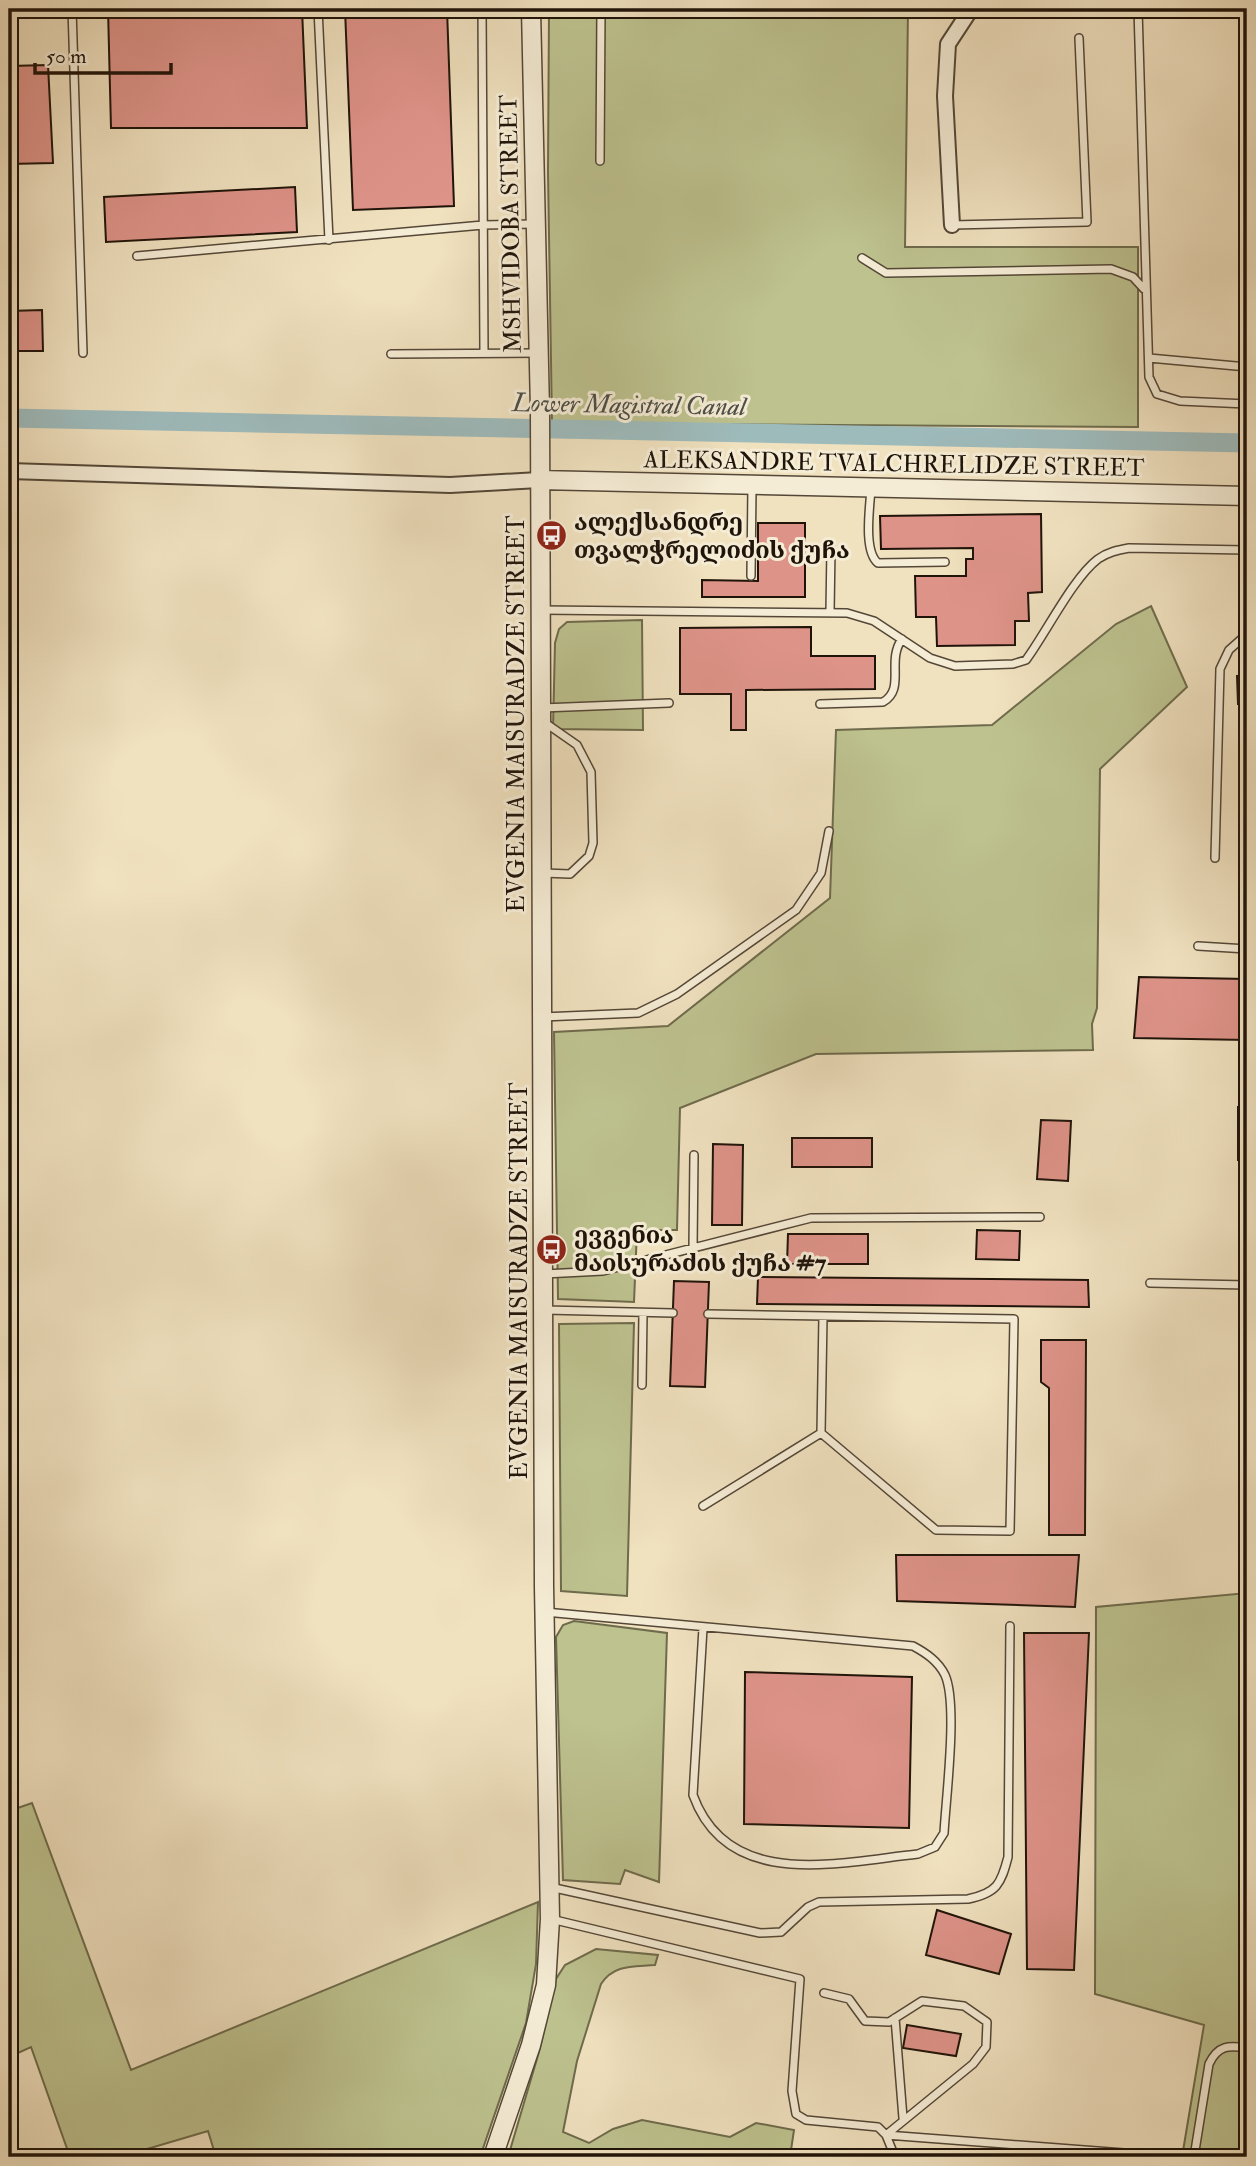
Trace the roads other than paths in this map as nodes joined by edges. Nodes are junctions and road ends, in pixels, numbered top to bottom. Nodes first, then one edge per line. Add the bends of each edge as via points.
1 (72, 9) edge
2 (318, 9) edge
3 (482, 9) edge
4 (531, 9) edge
5 (601, 9) edge
6 (971, 9) edge
7 (1138, 9) edge
8 (1079, 38) dead end
9 (600, 161) dead end
10 (536, 224) junction
11 (483, 225) junction
12 (952, 225) joint
13 (329, 240) junction
14 (137, 256) dead end
15 (862, 258) dead end
16 (1144, 289) junction
17 (83, 353) dead end
18 (538, 353) junction
19 (391, 354) dead end
20 (484, 354) junction
21 (1149, 358) junction
22 (1247, 367) edge
23 (1247, 404) edge
24 (9, 471) edge
25 (539, 480) junction
26 (752, 485) junction
27 (871, 487) junction
28 (1247, 496) edge
29 (831, 548) dead end
30 (1247, 550) edge
31 (945, 562) dead end
32 (751, 576) dead end
33 (541, 610) junction
34 (830, 612) junction
35 (1247, 634) edge
36 (902, 639) junction
37 (669, 703) dead end
38 (820, 704) dead end
39 (541, 714) junction
40 (830, 831) dead end
41 (1215, 858) dead end
42 (541, 873) junction
43 (1198, 946) dead end
44 (1247, 949) edge
45 (542, 1017) junction
46 (694, 1155) dead end
47 (1040, 1217) dead end
48 (693, 1248) junction
49 (544, 1274) junction
50 (1150, 1283) dead end
51 (1247, 1285) edge
52 (545, 1310) junction
53 (643, 1313) junction
54 (673, 1313) dead end
55 (708, 1314) dead end
56 (823, 1316) junction
57 (642, 1385) dead end
58 (821, 1433) junction
59 (703, 1506) dead end
60 (545, 1612) junction
61 (1010, 1626) dead end
62 (703, 1628) junction
63 (550, 1887) junction
64 (550, 1919) junction
65 (824, 1993) dead end
66 (894, 2018) junction
67 (1247, 2048) edge
68 (903, 2118) junction
69 (886, 2135) junction
70 (494, 2157) edge
71 (895, 2157) edge
72 (1141, 2157) edge
73 (1194, 2157) edge

1 - 17 lane
2 - 13 lane
3 - 11 lane
4 - 10 street, MSHVIDOBA STREET
5 - 9 lane
6 - 12 street via 948,44 945,96
7 - 16 lane
8 - 12 lane via 1087,222
10 - 11 lane
10 - 18 street, MSHVIDOBA STREET
11 - 13 lane
11 - 20 lane
13 - 14 lane
15 - 16 lane via 886,273 1111,269 1133,277
16 - 21 lane
18 - 20 lane
18 - 25 street, MSHVIDOBA STREET
19 - 20 lane
21 - 22 lane
21 - 23 lane via 1149,377 1157,394 1180,401
24 - 25 street via 450,485
25 - 26 street, ALEKSANDRE TVALCHRELIDZE STREET
25 - 33 street, EVGENIA MAISURADZE STREET
26 - 27 street, ALEKSANDRE TVALCHRELIDZE STREET
26 - 32 lane
27 - 28 street, ALEKSANDRE TVALCHRELIDZE STREET
27 - 31 lane via 872,558 878,562
29 - 34 lane
30 - 36 lane via 1112,551 1084,574 1026,660 1013,664 955,666 930,658
33 - 34 lane
33 - 39 street, EVGENIA MAISURADZE STREET
34 - 36 lane via 874,621
35 - 41 lane via 1228,650 1220,668
36 - 38 lane via 895,651 891,698
37 - 39 lane
39 - 42 street, EVGENIA MAISURADZE STREET
39 - 42 lane via 577,745 591,772 593,843 589,856 570,874
40 - 45 lane via 821,873 796,911 677,994 638,1013
42 - 45 street, EVGENIA MAISURADZE STREET
43 - 44 lane
45 - 49 street, EVGENIA MAISURADZE STREET
46 - 48 lane
47 - 48 lane via 811,1217
48 - 49 lane via 603,1271
49 - 52 street, EVGENIA MAISURADZE STREET
50 - 51 lane
52 - 53 lane
52 - 60 street, EVGENIA MAISURADZE STREET
53 - 54 lane
53 - 57 lane
55 - 56 lane
56 - 58 lane
56 - 58 lane via 1014,1319 1010,1531 936,1530
58 - 59 lane
60 - 62 lane
60 - 63 street, EVGENIA MAISURADZE STREET
61 - 63 lane via 1008,1857 996,1887 987,1895 819,1902 781,1932 760,1933
62 - 62 lane via 913,1646 928,1654 945,1675 951,1699 944,1833 935,1847 918,1854 801,1866 762,1861 717,1833 693,1795
63 - 64 street, EVGENIA MAISURADZE STREET
64 - 69 lane via 800,1979 792,2091 796,2114 806,2120 878,2127
64 - 70 street, EVGENIA MAISURADZE STREET via 546,1985
65 - 66 lane via 849,1999 865,2021
66 - 68 lane
66 - 68 lane via 922,2001 964,2006 987,2022 986,2047 972,2064
67 - 73 lane via 1230,2045 1219,2049 1209,2064
68 - 69 lane
69 - 71 lane
69 - 72 lane

